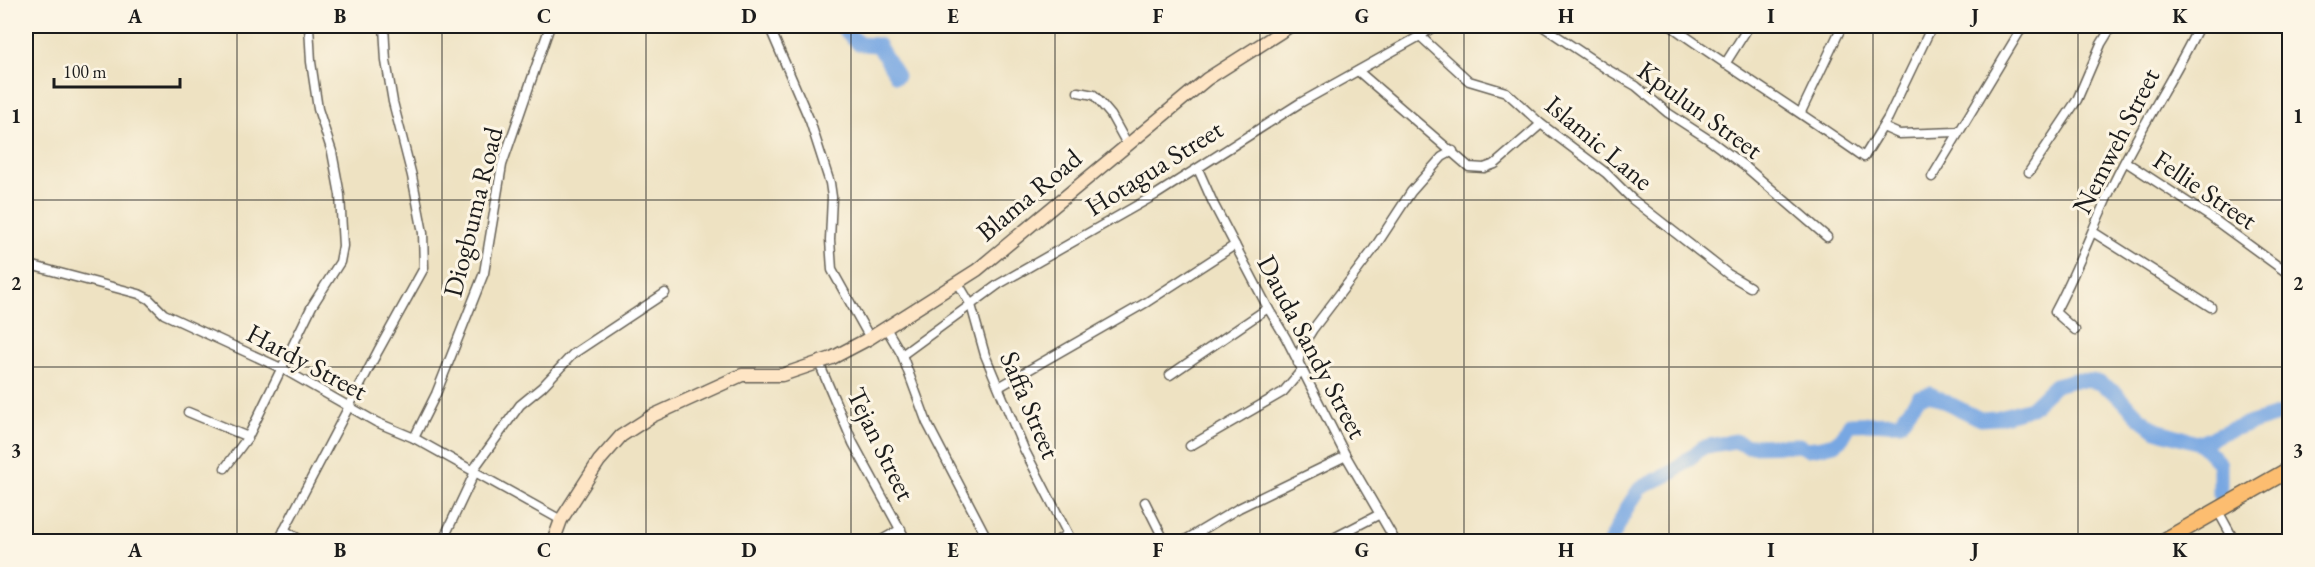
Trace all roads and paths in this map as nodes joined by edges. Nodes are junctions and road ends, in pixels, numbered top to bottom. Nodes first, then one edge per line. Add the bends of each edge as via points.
1 (309, 26) edge
2 (384, 26) edge
3 (550, 26) edge
4 (769, 26) edge
5 (1290, 26) edge
6 (1435, 26) edge
7 (1542, 26) edge
8 (1671, 26) edge
9 (1749, 26) edge
10 (1842, 26) edge
11 (1932, 26) edge
12 (2023, 26) edge
13 (2112, 26) edge
14 (2199, 26) edge
15 (1420, 36) junction
16 (1725, 64) junction
17 (1358, 71) junction
18 (1078, 92) dead end
19 (1801, 112) junction
20 (1541, 124) junction
21 (1883, 127) junction
22 (1958, 132) junction
23 (1127, 144) junction
24 (1453, 151) junction
25 (2126, 162) junction
26 (1198, 169) junction
27 (2029, 172) dead end
28 (1932, 177) dead end
29 (2093, 232) junction
30 (1827, 237) dead end
31 (1234, 245) junction
32 (26, 264) edge
33 (2289, 275) edge
34 (958, 283) junction
35 (1750, 287) dead end
36 (665, 293) dead end
37 (971, 305) junction
38 (2211, 307) dead end
39 (1268, 308) junction
40 (886, 328) junction
41 (2075, 330) dead end
42 (870, 338) junction
43 (902, 355) junction
44 (819, 363) junction
45 (1300, 367) junction
46 (283, 369) junction
47 (1170, 375) dead end
48 (999, 387) junction
49 (349, 406) junction
50 (188, 412) dead end
51 (248, 437) junction
52 (414, 438) junction
53 (1191, 446) dead end
54 (1346, 456) junction
55 (225, 468) dead end
56 (2289, 470) edge
57 (474, 471) junction
58 (1145, 502) dead end
59 (2218, 511) junction
60 (1380, 514) junction
61 (561, 520) junction
62 (284, 530) junction
63 (901, 530) junction
64 (1070, 538) edge
65 (278, 542) edge
66 (304, 542) edge
67 (442, 542) edge
68 (553, 542) edge
69 (878, 542) edge
70 (908, 542) edge
71 (989, 542) edge
72 (1055, 542) edge
73 (1165, 542) edge
74 (1182, 542) edge
75 (1326, 542) edge
76 (1396, 542) edge
77 (2162, 542) edge
78 (2235, 542) edge

1 - 46 street via 318,109 332,152 343,246 340,262 312,306
2 - 49 street via 393,102 423,233 424,268
3 - 52 street, Diogbuma Road via 502,165 484,273 436,394
4 - 42 street via 814,134 832,197 832,270
5 - 23 street, Blama Road via 1207,79
6 - 15 street, Hotagua Street
7 - 30 street, Kpulun Street via 1636,86 1668,114 1708,139
8 - 16 street
9 - 16 street
10 - 19 street
11 - 21 street
12 - 22 street
13 - 27 street via 2077,100
14 - 25 street, Nemweh Street
15 - 17 street, Hotagua Street
15 - 20 street, Islamic Lane via 1469,81 1506,92
16 - 19 street
17 - 24 street
17 - 26 street, Hotagua Street
18 - 23 street via 1094,95
19 - 21 street via 1864,157
20 - 24 street via 1495,164 1484,168 1469,167
20 - 35 street, Islamic Lane via 1728,274
21 - 22 street via 1899,134
22 - 28 street
23 - 34 street, Blama Road
24 - 45 street via 1442,157 1411,192 1313,329 1302,347
25 - 29 street, Nemweh Street
25 - 33 street, Fellie Street
26 - 31 street, Dauda Sandy Street
26 - 37 street, Hotagua Street via 999,284
29 - 38 street
29 - 41 street, Nemweh Street via 2055,312
31 - 39 street, Dauda Sandy Street
31 - 48 street via 1147,302
32 - 46 street, Hardy Street via 139,294 164,314
34 - 37 street, Saffa Street
34 - 40 street, Blama Road
36 - 57 street via 573,354 520,405
37 - 43 street, Hotagua Street
37 - 48 street, Saffa Street
39 - 45 street, Dauda Sandy Street
39 - 47 street
40 - 42 street, Blama Road
40 - 43 street
42 - 44 street, Blama Road
43 - 71 street via 927,423
44 - 61 street, Blama Road via 782,375 742,375 652,417 621,436 599,461
44 - 63 street, Tejan Street via 853,443
45 - 53 street via 1283,392
45 - 54 street, Dauda Sandy Street
46 - 49 street, Hardy Street
46 - 51 street
48 - 64 street, Saffa Street via 1024,449
49 - 52 street, Hardy Street
49 - 62 street
50 - 51 street
51 - 55 street
52 - 57 street, Hardy Street
54 - 60 street, Dauda Sandy Street
54 - 74 street via 1239,508
56 - 59 highway
57 - 61 street, Hardy Street
57 - 67 street
58 - 73 street
59 - 77 highway
59 - 78 street
60 - 75 street
60 - 76 street, Dauda Sandy Street
61 - 68 street
62 - 65 street
62 - 66 street
63 - 69 street
63 - 70 street, Tejan Street
64 - 72 street

